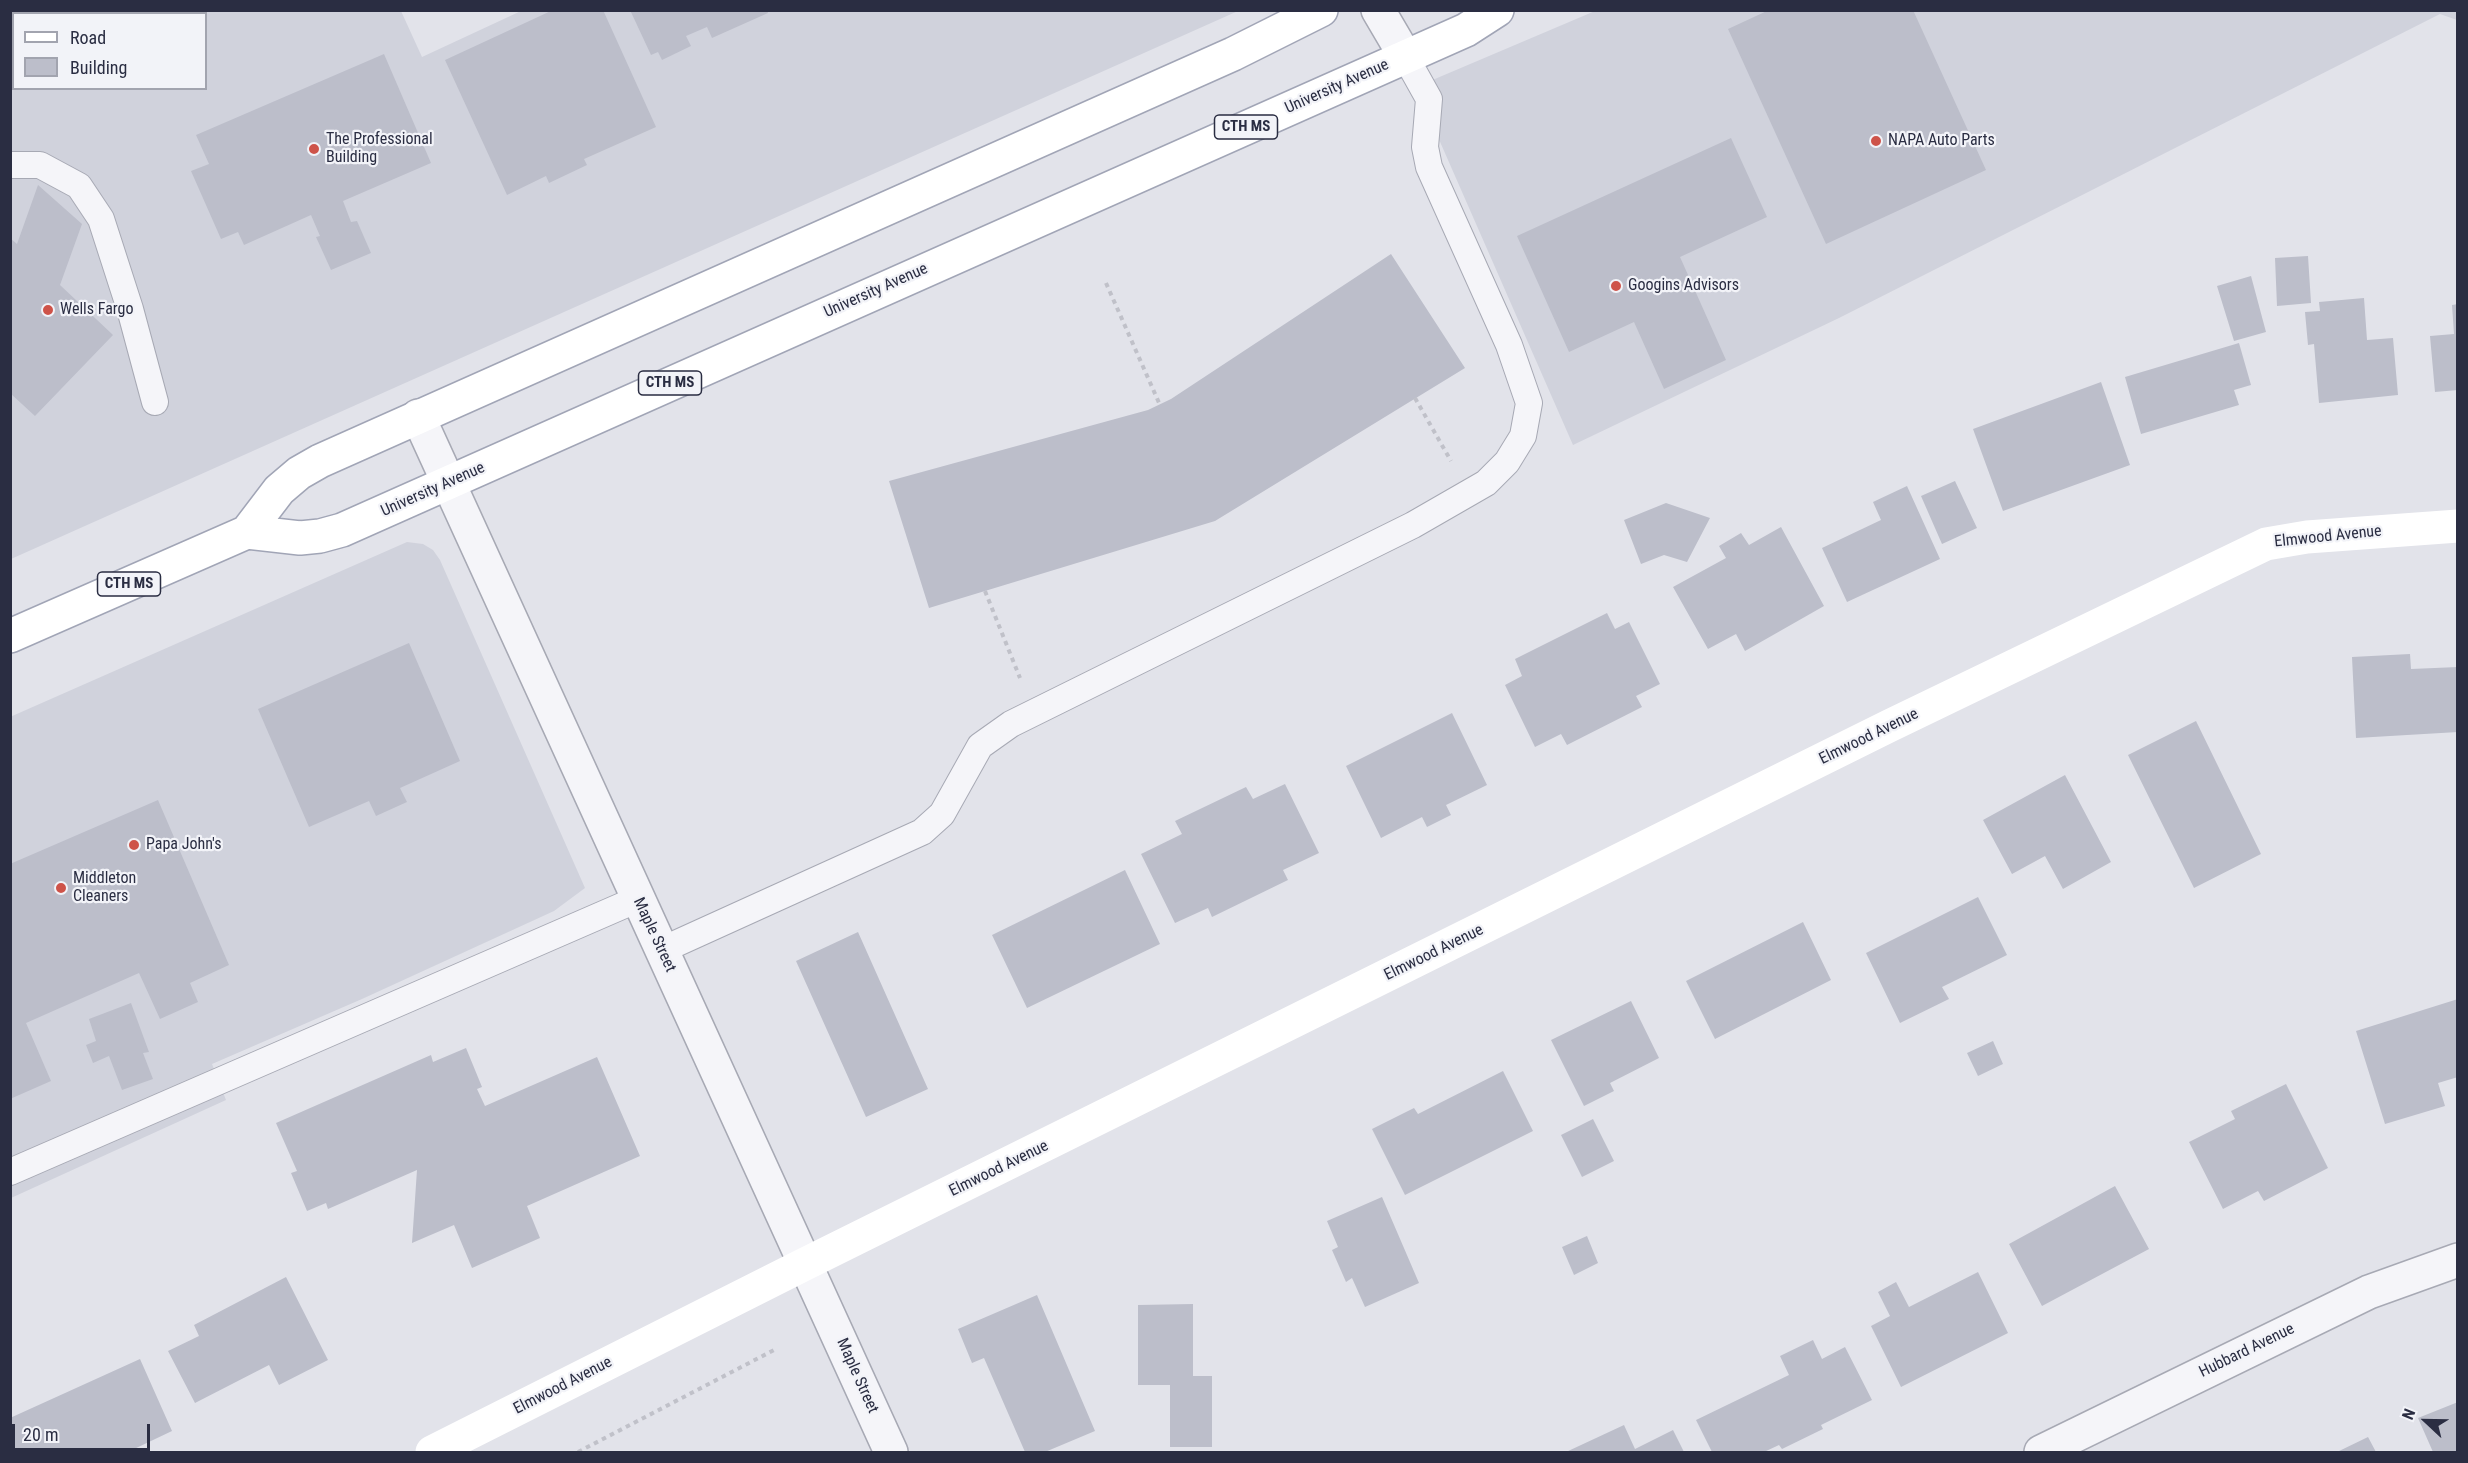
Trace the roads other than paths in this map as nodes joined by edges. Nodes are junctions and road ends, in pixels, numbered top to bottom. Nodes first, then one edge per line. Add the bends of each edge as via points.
1 (1321, 10) edge
2 (1378, 10) edge
3 (1497, 10) edge
4 (1406, 56) junction
5 (10, 165) edge
6 (155, 402) dead end
7 (418, 416) junction
8 (449, 483) junction
9 (2457, 526) edge
10 (247, 532) junction
11 (10, 636) edge
12 (638, 899) junction
13 (662, 950) junction
14 (10, 1172) edge
15 (2457, 1260) edge
16 (805, 1264) junction
17 (432, 1452) edge
18 (891, 1452) edge
19 (2041, 1452) edge

1 - 7 main road, CTH MS via 1233,54
2 - 4 street
3 - 4 main road, University Avenue / CTH MS via 1466,30
4 - 8 main road, University Avenue / CTH MS
4 - 13 lane via 1429,99 1425,147 1429,167 1497,315 1529,403 1523,436 1508,462 1486,483 1413,525 1011,724 980,746 942,813 922,832
5 - 6 lane via 40,165 79,186 101,219
7 - 8 street, Maple Street
7 - 10 main road, CTH MS via 299,473 279,490
8 - 10 main road, University Avenue / CTH MS via 332,534 300,538
8 - 12 street, Maple Street
9 - 16 main road, Elmwood Avenue via 2307,537 2266,544 1889,726
10 - 11 main road, CTH MS
12 - 13 street, Maple Street
12 - 14 lane
13 - 16 street, Maple Street
15 - 19 street, Hubbard Avenue via 2369,1292
16 - 17 main road, Elmwood Avenue
16 - 18 street, Maple Street

